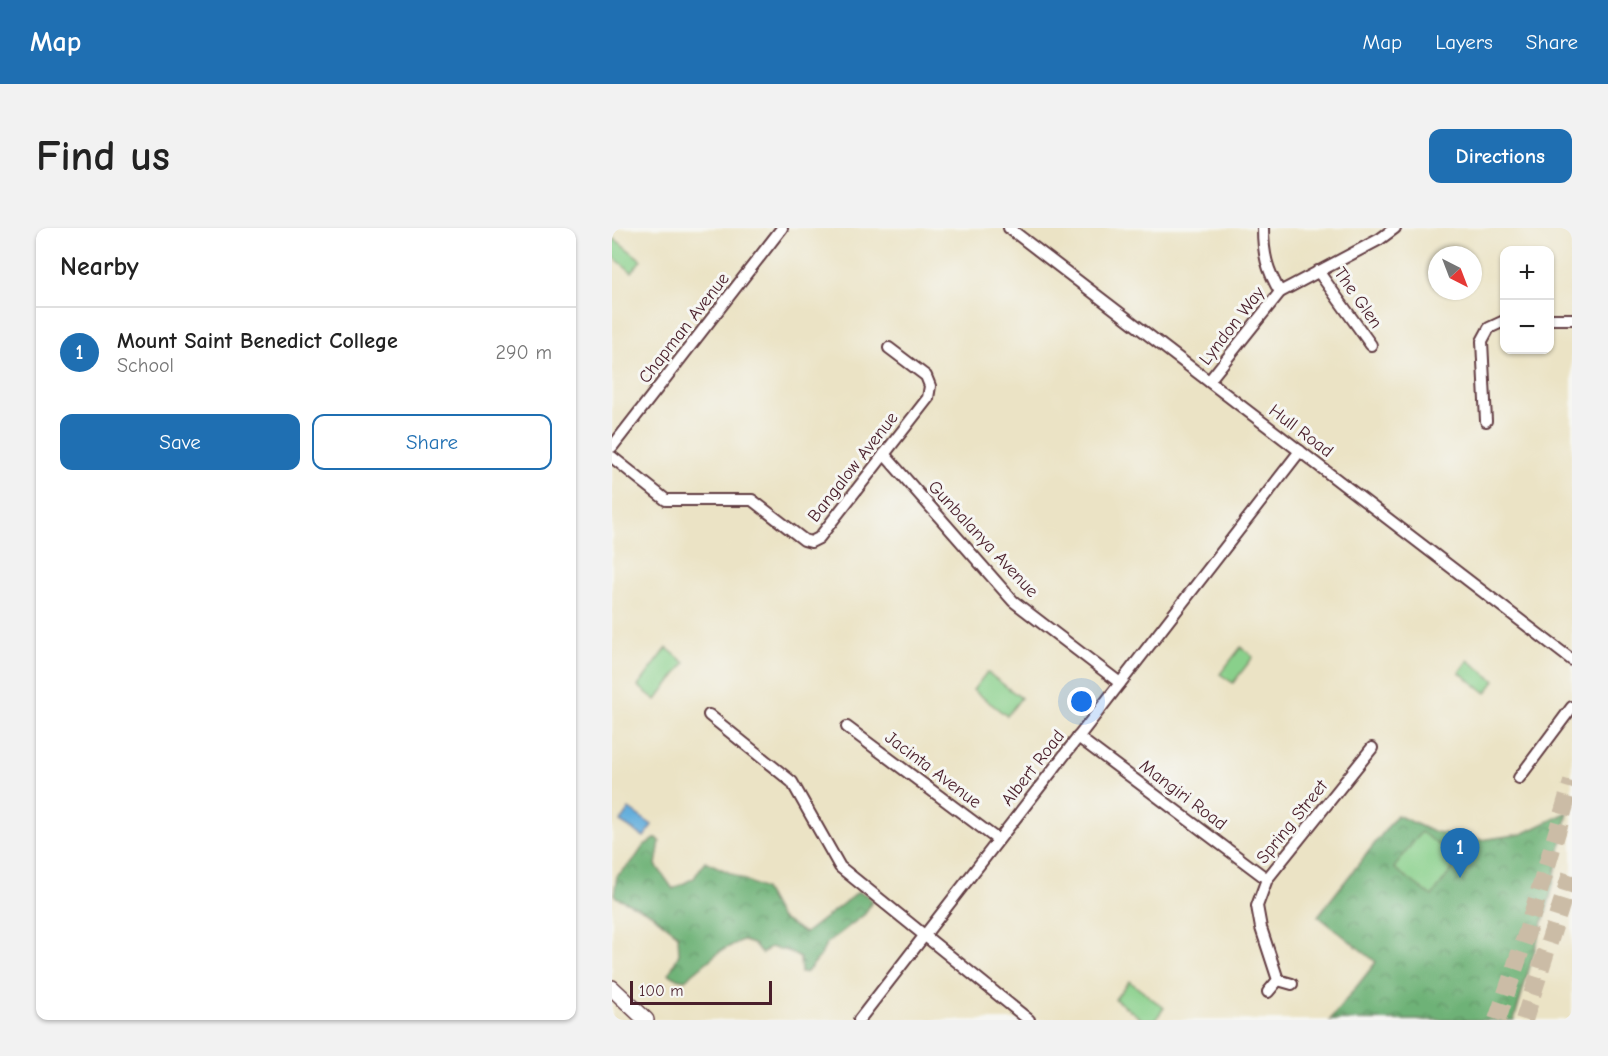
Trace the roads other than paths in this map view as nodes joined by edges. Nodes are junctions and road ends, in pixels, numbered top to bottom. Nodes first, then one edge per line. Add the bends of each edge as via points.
1 (782, 228) edge
2 (1009, 228) edge
3 (1263, 228) edge
4 (1395, 228) edge
5 (1318, 271) junction
6 (1280, 292) junction
7 (1554, 319) edge
8 (1572, 319) edge
9 (1500, 323) edge
10 (1371, 345) dead end
11 (889, 348) dead end
12 (1209, 381) junction
13 (1486, 421) dead end
14 (612, 429) edge
15 (621, 436) junction
16 (612, 447) edge
17 (1300, 451) junction
18 (884, 454) junction
19 (612, 457) edge
20 (1572, 660) edge
21 (1120, 683) junction
22 (1572, 707) edge
23 (710, 715) dead end
24 (847, 727) dead end
25 (1078, 737) junction
26 (1372, 748) dead end
27 (1519, 778) dead end
28 (998, 840) junction
29 (1267, 879) junction
30 (924, 936) junction
31 (1278, 980) junction
32 (1292, 984) dead end
33 (612, 988) edge
34 (1268, 992) dead end
35 (646, 1020) edge
36 (859, 1020) edge
37 (1029, 1020) edge

1 - 15 street, Chapman Avenue
2 - 12 street, Hull Road
3 - 6 street, Lyndon Way via 1264,256
4 - 5 street, Lyndon Way
5 - 6 street, Lyndon Way
5 - 10 street, The Glen
6 - 12 street, Lyndon Way
7 - 8 street
9 - 13 street via 1489,328 1482,340
11 - 18 street, Bangalow Avenue via 926,376 930,386 928,398
12 - 17 street, Hull Road
14 - 15 street
15 - 16 street, Chapman Avenue
17 - 20 street, Hull Road
17 - 21 street, Albert Road
18 - 19 street, Bangalow Avenue via 819,538 811,542 752,500 666,500
18 - 21 street, Gunbalanya Avenue via 1013,601
21 - 25 street, Albert Road
22 - 27 street
23 - 30 street via 792,782 840,867
24 - 28 street, Jacinta Avenue
25 - 28 street, Albert Road
25 - 29 street, Mangiri Road
26 - 29 street, Spring Street
28 - 30 street, Albert Road
29 - 31 street, Spring Street via 1257,906
30 - 36 street, Albert Road
30 - 37 street
31 - 32 street
31 - 34 street
33 - 35 main road

